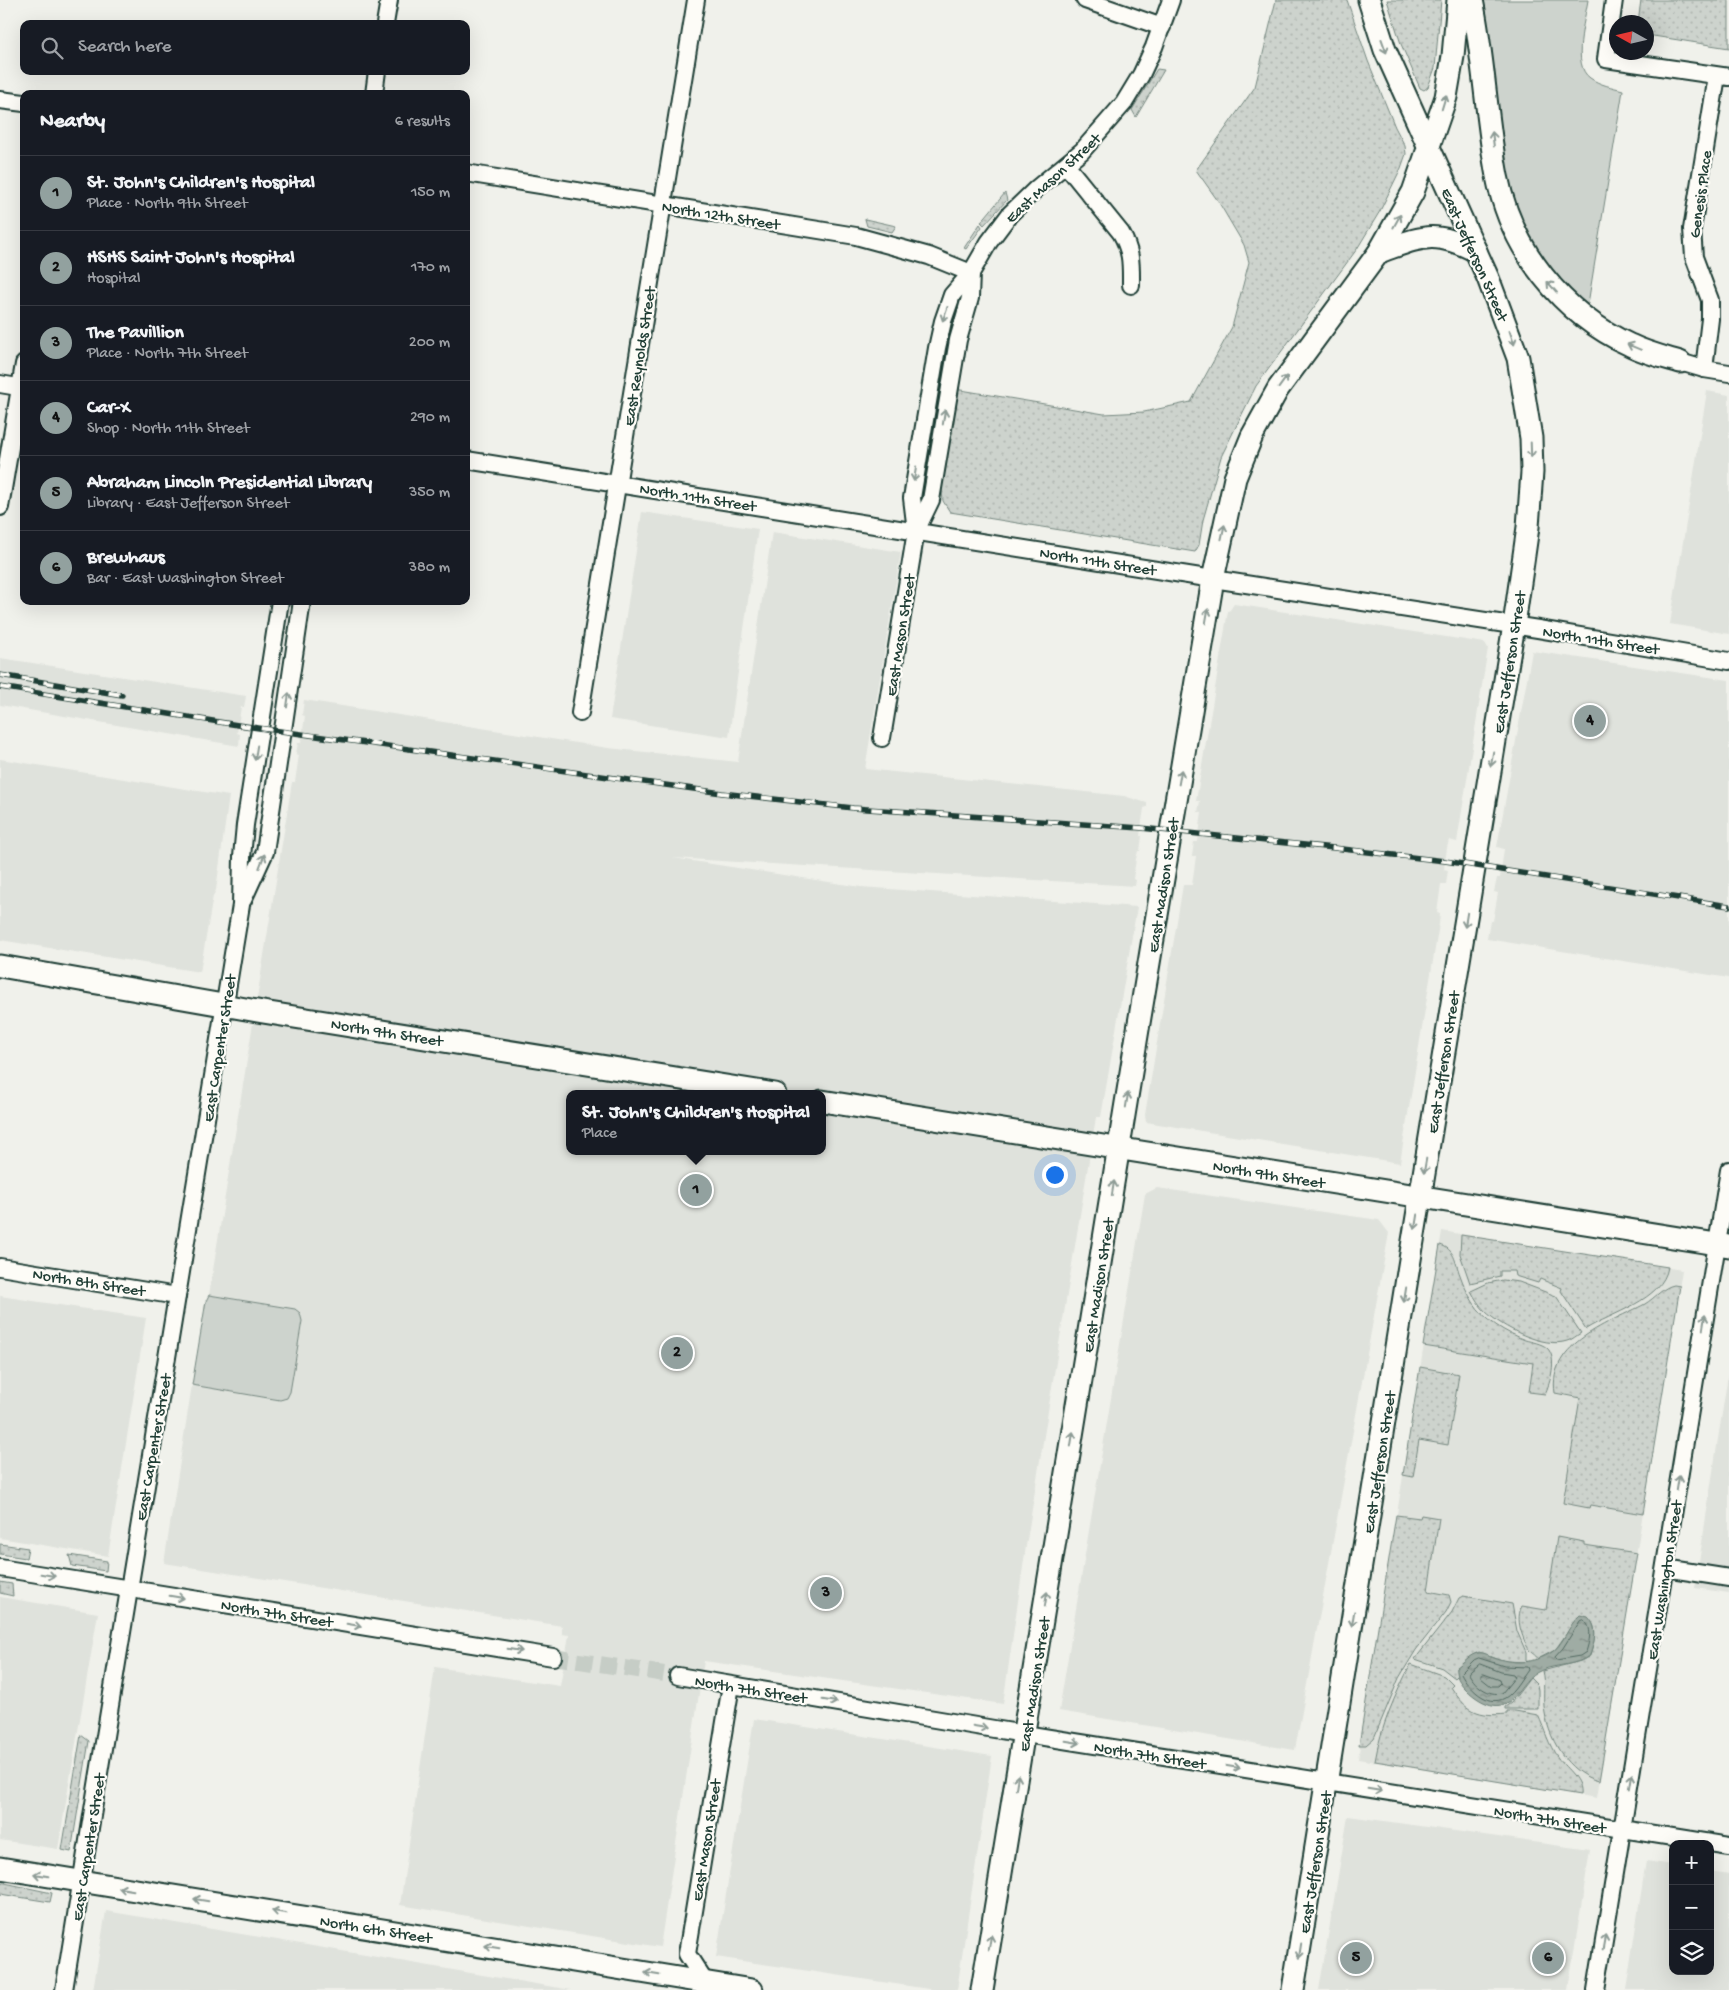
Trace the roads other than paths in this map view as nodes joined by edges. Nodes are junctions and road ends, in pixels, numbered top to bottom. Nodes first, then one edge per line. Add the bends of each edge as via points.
1 (389, 0) edge
2 (696, 0) edge
3 (1085, 0) edge
4 (1171, 0) edge
5 (1369, 0) edge
6 (1458, 0) edge
7 (1472, 0) edge
8 (1614, 0) edge
9 (386, 20) edge
10 (1162, 26) junction
11 (376, 75) edge
12 (1723, 76) edge
13 (375, 90) edge
14 (0, 100) edge
15 (20, 103) edge
16 (1429, 149) junction
17 (1066, 164) junction
18 (470, 174) edge
19 (663, 204) junction
20 (1379, 252) junction
21 (1476, 252) junction
22 (971, 274) junction
23 (1131, 285) dead end
24 (1680, 362) joint
25 (1704, 369) junction
26 (1729, 373) edge
27 (0, 384) edge
28 (20, 387) edge
29 (20, 398) edge
30 (470, 461) edge
31 (618, 483) junction
32 (0, 506) edge
33 (916, 532) junction
34 (1213, 579) junction
35 (279, 605) edge
36 (301, 605) edge
37 (1514, 625) junction
38 (1729, 661) edge
39 (580, 713) dead end
40 (882, 738) dead end
41 (241, 905) junction
42 (0, 966) edge
43 (225, 1005) junction
44 (750, 1090) edge
45 (826, 1102) edge
46 (1119, 1148) junction
47 (1729, 1170) edge
48 (1420, 1197) junction
49 (1723, 1244) edge
50 (0, 1267) edge
51 (177, 1296) junction
52 (0, 1568) edge
53 (1665, 1568) junction
54 (1729, 1578) edge
55 (128, 1589) junction
56 (553, 1657) tunnel mouth
57 (678, 1676) tunnel mouth
58 (730, 1685) junction
59 (1024, 1734) junction
60 (1327, 1782) junction
61 (1623, 1830) junction
62 (1729, 1846) edge
63 (0, 1868) edge
64 (82, 1882) junction
65 (704, 1986) edge
66 (64, 1990) edge
67 (752, 1990) edge
68 (982, 1990) edge
69 (1293, 1990) edge
70 (1596, 1990) edge

1 - 9 street
2 - 19 street, East Reynolds Street
3 - 10 street
4 - 10 street, East Mason Street
5 -> 16 main road, East Jefferson Street via 1385,50
16 -> 6 main road, East Madison Street via 1446,97
24 -> 7 main road via 1630,345 1588,320 1543,278 1523,247 1511,222 1497,177
8 - 12 street via 1606,59
10 - 17 street, East Mason Street via 1141,75 1124,102 1093,139
11 - 13 street
12 - 25 street, Genesis Place via 1692,228 1694,257 1710,300
14 - 15 street
20 -> 16 main road, East Madison Street via 1413,192
16 - 21 main road, East Jefferson Street
17 - 22 street, East Mason Street via 1010,214
17 - 23 street via 1128,244
18 - 19 street, North 12th Street
19 - 22 street, North 12th Street via 856,236 929,256
19 - 31 street, East Reynolds Street
20 - 21 main road via 1432,237 1450,239
34 -> 20 main road, East Madison Street via 1236,478 1252,436 1278,390
21 -> 37 main road, East Jefferson Street via 1518,358 1531,438 1528,527
22 - 33 street, East Mason Street via 970,298 958,340 931,500
24 - 25 street
25 - 26 street
27 - 28 street
29 - 32 street
30 - 31 street, North 11th Street
31 - 33 street, North 11th Street
31 - 39 street, East Reynolds Street
33 - 34 street, North 11th Street
33 - 40 street, East Mason Street
34 - 37 street, North 11th Street
46 -> 34 main road, East Madison Street
35 -> 41 street, East Carpenter Street via 245,825
41 -> 36 street, East Carpenter Street via 265,852
37 - 38 street, North 11th Street
37 -> 48 main road, East Jefferson Street
41 - 43 street, East Carpenter Street
42 - 43 main road, North 9th Street
43 - 44 main road, North 9th Street
43 - 51 street, East Carpenter Street
45 - 46 main road, North 9th Street
46 - 48 main road, North 9th Street
59 -> 46 main road, East Madison Street
47 - 49 street, East Washington Street
48 - 49 main road, North 9th Street
48 -> 60 main road, East Jefferson Street
53 -> 49 street, East Washington Street
50 - 51 street, North 8th Street
51 - 55 street, East Carpenter Street
52 -> 55 street, North 7th Street
53 - 54 street
61 -> 53 street, East Washington Street
55 -> 56 street, North 7th Street
55 - 64 street, East Carpenter Street
57 - 58 street, North 7th Street
58 -> 59 street, North 7th Street
58 - 65 street, East Mason Street via 687,1954
59 -> 60 street, North 7th Street
68 -> 59 main road, East Madison Street
60 -> 61 street, North 7th Street
60 -> 69 main road, East Jefferson Street
61 - 62 street, North 7th Street
70 -> 61 street, East Washington Street
64 -> 63 main road, North 6th Street
65 -> 64 main road, North 6th Street via 348,1923
64 - 66 street, East Carpenter Street
65 - 67 main road, North 6th Street

